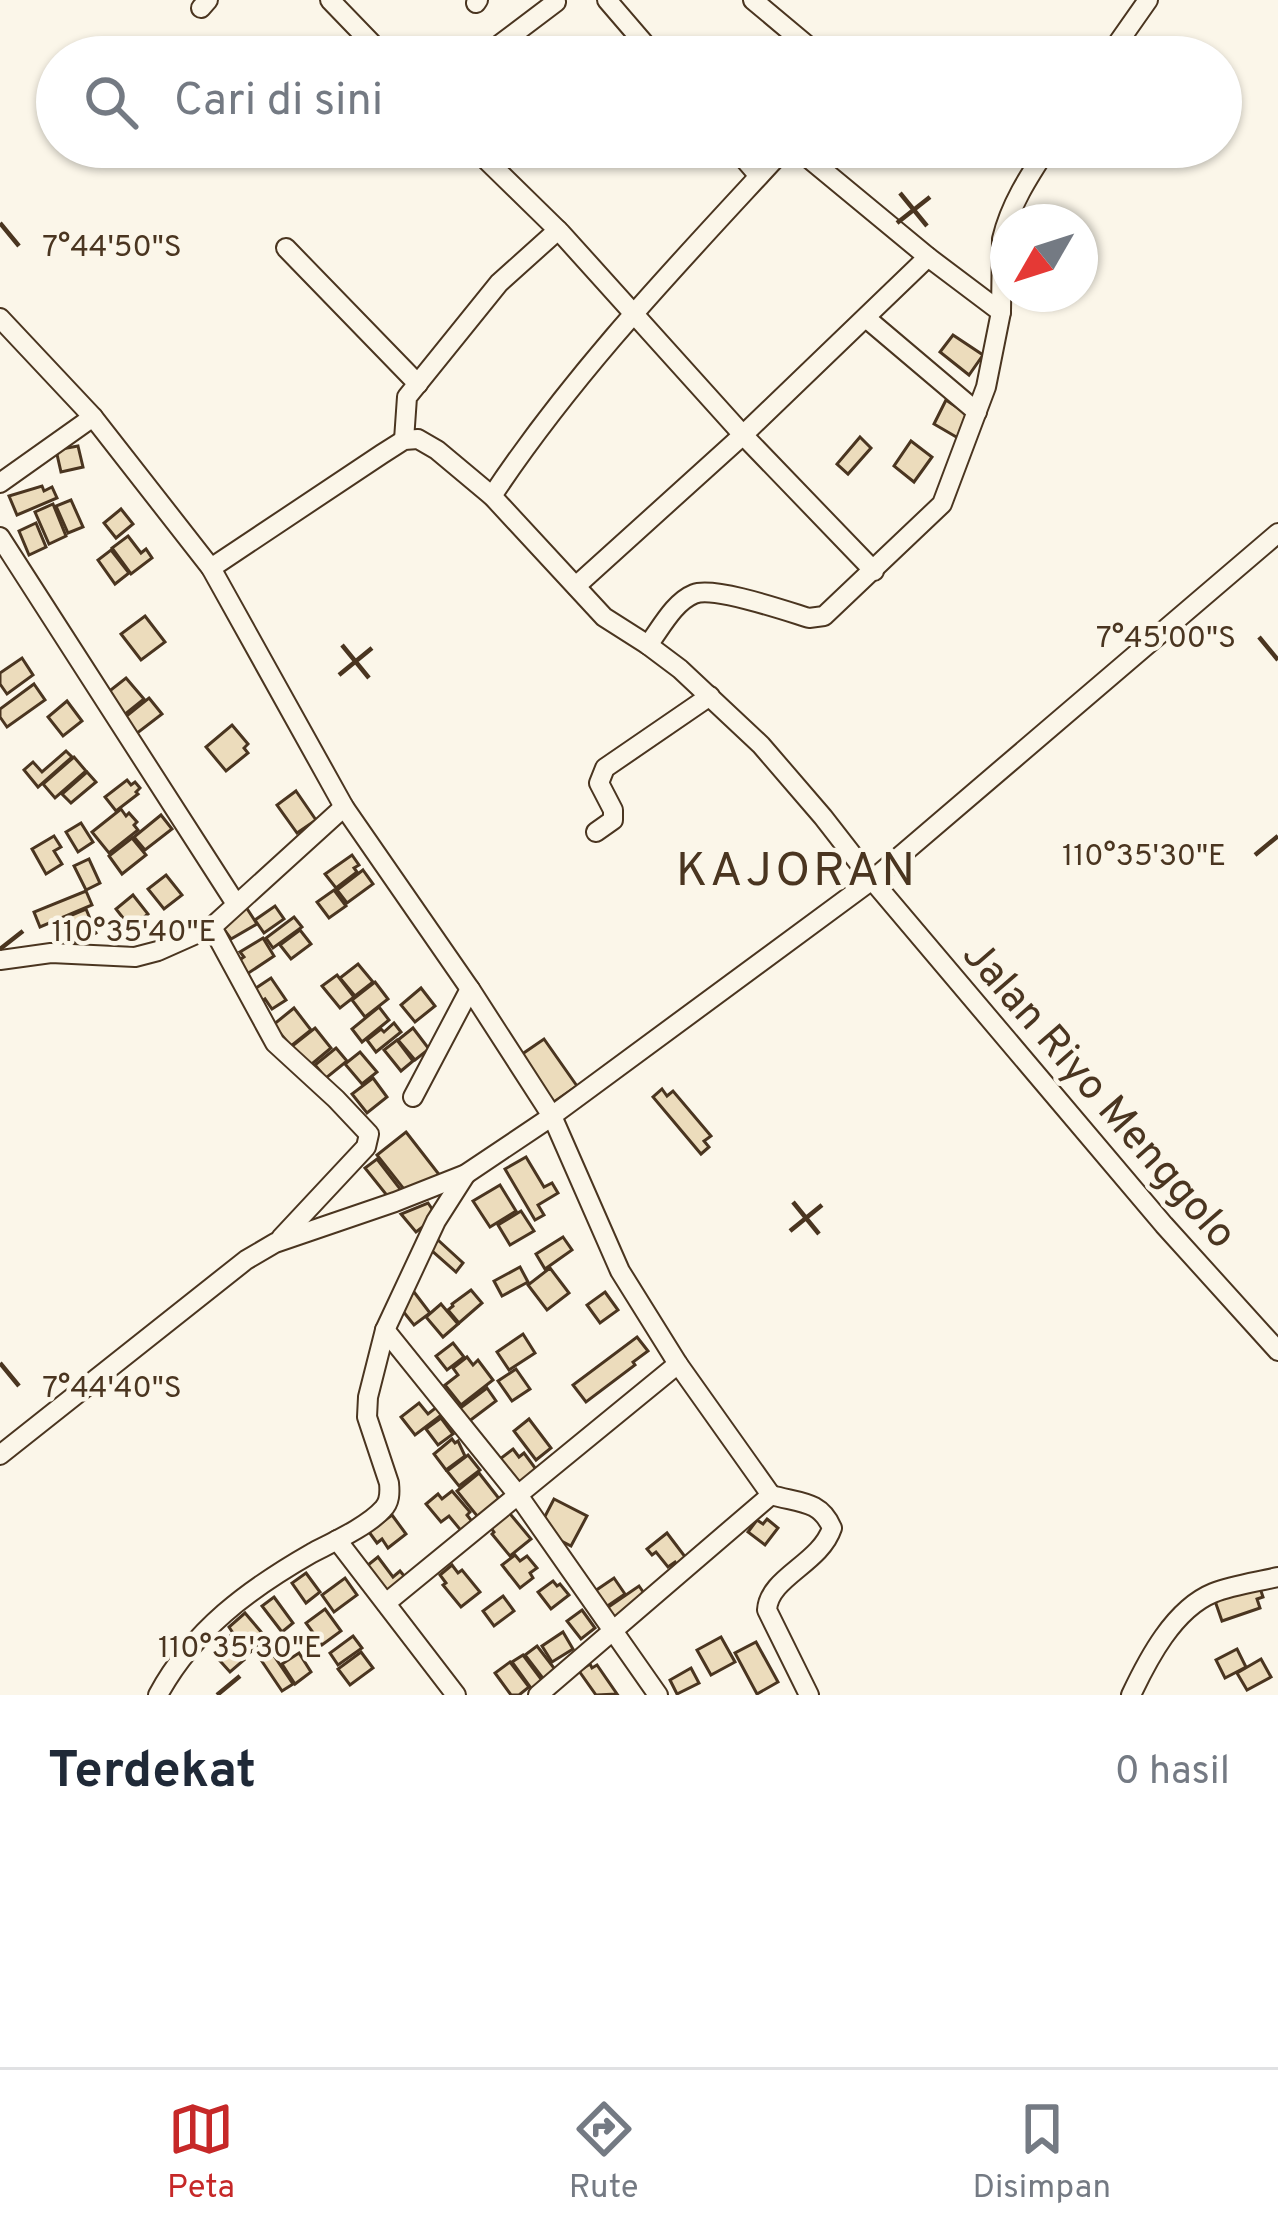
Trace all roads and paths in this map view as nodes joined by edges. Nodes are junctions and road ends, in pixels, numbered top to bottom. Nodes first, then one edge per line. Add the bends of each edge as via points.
1 (330, 0) edge
2 (607, 0) edge
3 (753, 0) edge
4 (1148, 0) edge
5 (556, 2) edge
6 (365, 36) edge
7 (511, 36) edge
8 (638, 36) edge
9 (795, 36) edge
10 (1123, 36) edge
11 (495, 168) edge
12 (752, 168) edge
13 (768, 168) edge
14 (816, 168) edge
15 (1034, 168) edge
16 (759, 176) junction
17 (1015, 204) edge
18 (558, 230) junction
19 (286, 248) dead end
20 (928, 257) junction
21 (990, 304) edge
22 (1000, 312) edge
23 (632, 314) junction
24 (0, 318) edge
25 (866, 318) junction
26 (418, 384) junction
27 (977, 412) junction
28 (93, 417) junction
29 (742, 435) junction
30 (404, 440) junction
31 (0, 483) edge
32 (492, 496) junction
33 (1278, 532) edge
34 (0, 537) edge
35 (219, 564) junction
36 (874, 571) junction
37 (576, 586) junction
38 (648, 644) junction
39 (710, 696) junction
40 (343, 808) junction
41 (596, 832) dead end
42 (872, 880) junction
43 (236, 904) junction
44 (212, 928) junction
45 (0, 960) edge
46 (470, 989) junction
47 (413, 1097) dead end
48 (542, 1123) junction
49 (466, 1174) junction
50 (278, 1242) junction
51 (385, 1330) junction
52 (1278, 1351) edge
53 (678, 1364) junction
54 (0, 1455) edge
55 (518, 1495) junction
56 (771, 1495) junction
57 (337, 1540) junction
58 (1278, 1577) edge
59 (386, 1603) junction
60 (613, 1633) junction
61 (158, 1695) edge
62 (456, 1695) edge
63 (538, 1695) edge
64 (658, 1695) edge
65 (809, 1695) edge
66 (1132, 1695) edge

1 - 6 street
2 - 8 street
3 - 9 street
4 - 10 street
5 - 7 street
11 - 18 street
12 - 16 street
13 - 16 street
14 - 20 street
15 - 17 street
16 - 23 street
18 - 23 street
18 - 26 street via 499,283
19 - 26 street
20 - 21 street
20 - 25 street
22 - 27 street
23 - 29 street
23 - 32 street
24 - 28 street
25 - 27 street
25 - 29 street
26 - 30 street via 405,400
27 - 36 street via 942,504
28 - 31 street
28 - 35 street
29 - 36 street
29 - 37 street
30 - 32 street, Jalan Riyo Menggolo via 437,450
30 - 35 street
32 - 37 street, Jalan Riyo Menggolo
33 - 42 street
34 - 43 street
35 - 40 street
36 - 38 street via 814,618 697,593
37 - 38 street, Jalan Riyo Menggolo via 617,627
38 - 39 street, Jalan Riyo Menggolo
39 - 41 street via 605,768 599,783 614,814
39 - 42 street, Jalan Riyo Menggolo
40 - 43 street
40 - 46 street
42 - 48 street
42 - 52 street, Jalan Riyo Menggolo
43 - 44 street
44 - 45 street via 135,957 51,952
44 - 50 street via 275,1043 370,1134
46 - 47 street
46 - 48 street
48 - 49 street
48 - 53 street
49 - 50 street
49 - 51 street
50 - 54 street via 223,1276
51 - 55 street
51 - 57 street via 367,1417 390,1493 381,1511
53 - 55 street
53 - 56 street
55 - 59 street
55 - 60 street
56 - 60 street
56 - 65 street via 816,1505 832,1528 819,1552 767,1602
57 - 59 street
57 - 61 street via 227,1609 183,1654
58 - 66 street via 1216,1592 1192,1607 1156,1648
59 - 62 street
60 - 63 street
60 - 64 street

